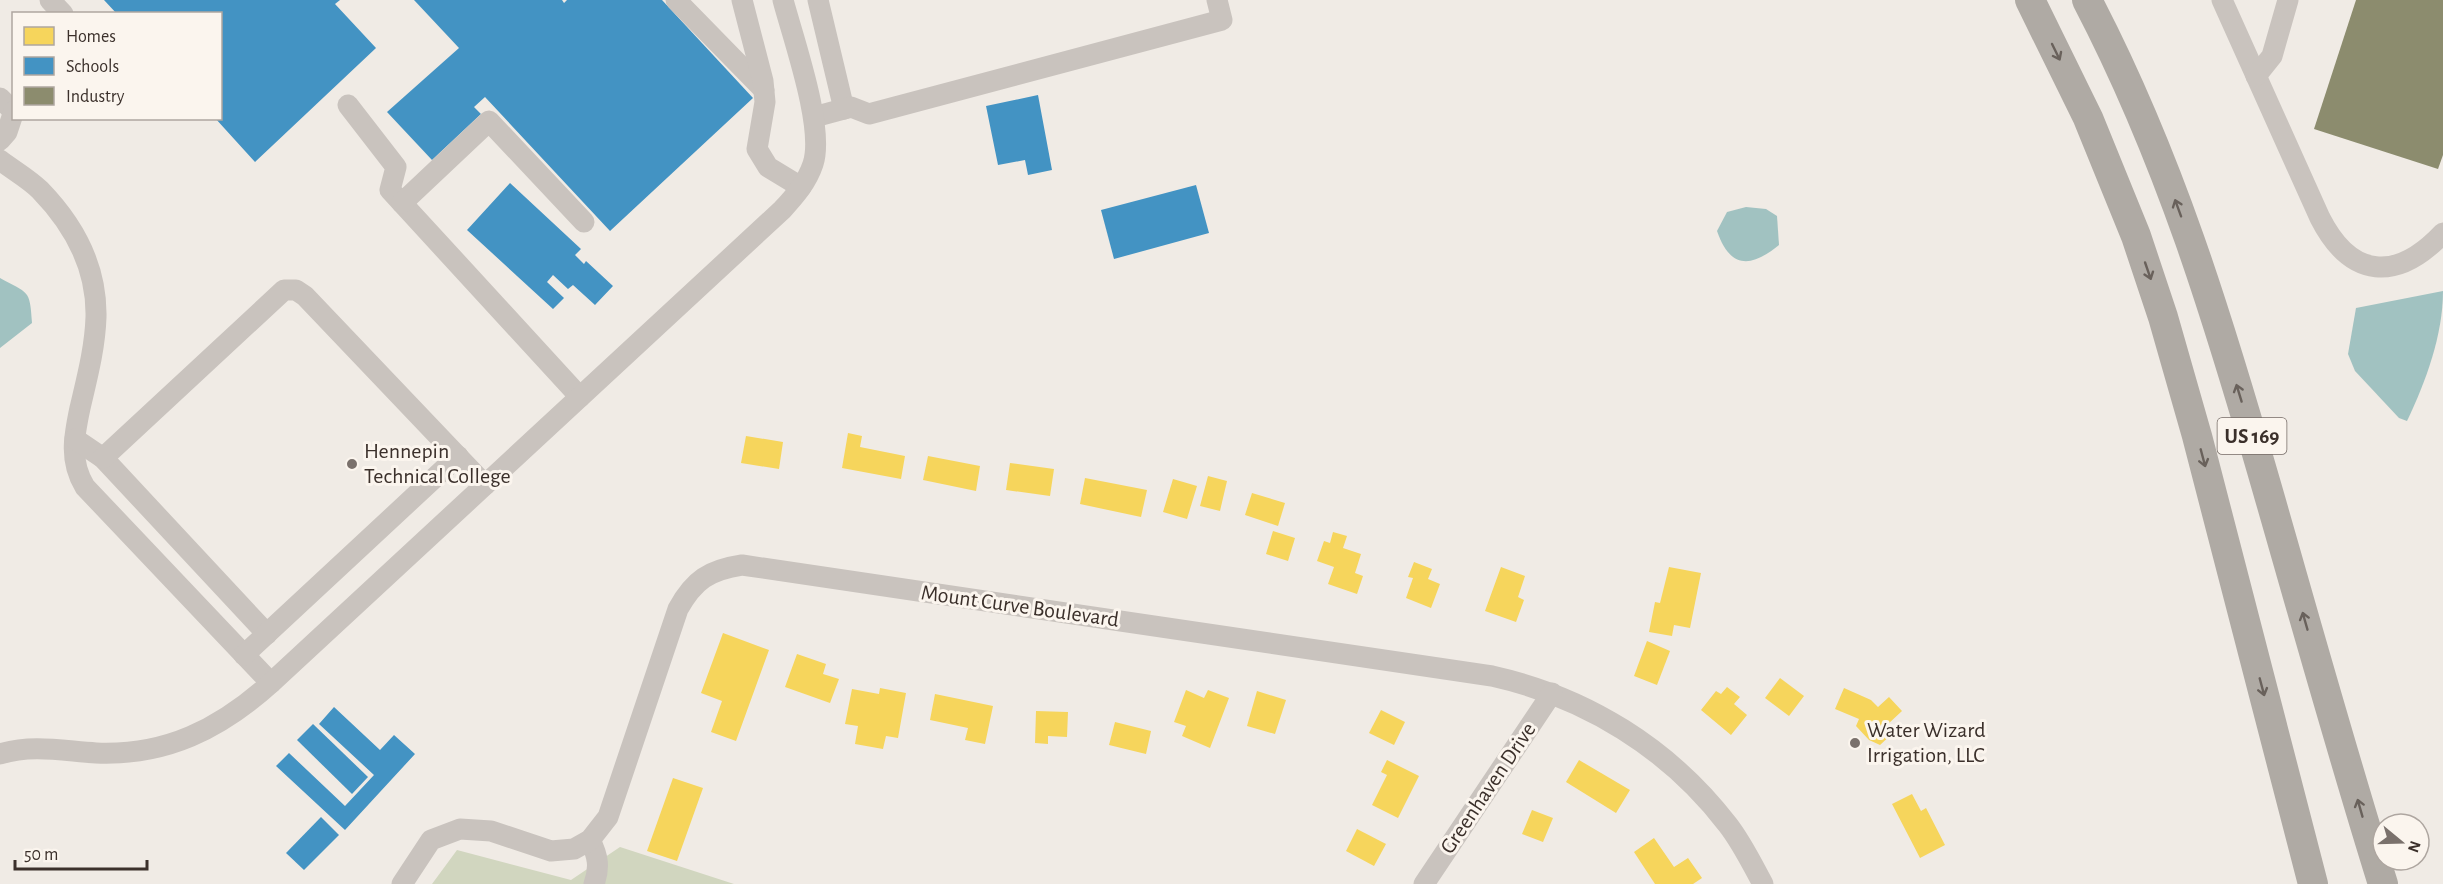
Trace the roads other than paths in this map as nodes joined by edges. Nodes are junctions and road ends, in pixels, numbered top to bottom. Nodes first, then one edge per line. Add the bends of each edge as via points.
1 (50, 0) edge
2 (676, 0) edge
3 (742, 0) edge
4 (783, 0) edge
5 (818, 0) edge
6 (1217, 0) edge
7 (2030, 0) edge
8 (2087, 0) edge
9 (2222, 0) edge
10 (2288, 0) edge
11 (61, 12) edge
12 (2256, 76) junction
13 (764, 90) junction
14 (0, 99) edge
15 (348, 105) dead end
16 (844, 109) junction
17 (12, 110) edge
18 (12, 114) edge
19 (814, 117) junction
20 (0, 140) edge
21 (0, 160) edge
22 (801, 187) junction
23 (402, 203) junction
24 (584, 222) dead end
25 (2443, 233) edge
26 (580, 397) junction
27 (75, 439) junction
28 (458, 456) junction
29 (104, 458) junction
30 (485, 485) junction
31 (267, 634) junction
32 (244, 655) junction
33 (271, 683) junction
34 (1552, 693) junction
35 (0, 753) edge
36 (590, 840) junction
37 (402, 884) edge
38 (594, 884) edge
39 (1424, 884) edge
40 (1763, 884) edge
41 (2313, 884) edge
42 (2383, 884) edge

1 - 11 street
2 - 13 street
3 - 13 street
4 - 19 street
5 - 16 street
6 - 16 street via 1222,20 869,114 851,107
7 -> 41 highway, US 169 via 2088,118 2136,236 2170,338
42 -> 8 highway, US 169 via 2214,310 2160,158 2127,78
9 - 12 street
10 - 12 street via 2272,56
12 - 25 street via 2329,236 2344,253 2359,264 2386,267 2410,261
13 - 22 street via 757,149 768,167
14 - 17 street
15 - 23 street via 396,167 390,190
16 - 19 street
18 - 20 street
19 - 22 street via 816,148
21 - 27 street via 39,189 59,212 75,235 93,282 93,347
22 - 26 street via 782,210
23 - 24 street via 489,121
23 - 26 street
26 - 30 street
27 - 29 street
27 - 32 street via 73,457 85,487
28 - 29 street via 305,296 296,290 284,290
28 - 30 street
28 - 31 street
29 - 31 street
30 - 33 street
31 - 32 street
32 - 33 street
33 - 35 street via 231,717 171,744 117,754 41,747
34 - 36 street, Mount Curve Boulevard via 1492,676 742,565 722,568 703,577 687,592 678,609 608,817
34 - 39 street, Greenhaven Drive
34 - 40 street, Mount Curve Boulevard via 1612,721 1689,779 1729,827
36 - 37 street via 574,849 551,851 491,831 460,828 431,840
36 - 38 street via 598,855

